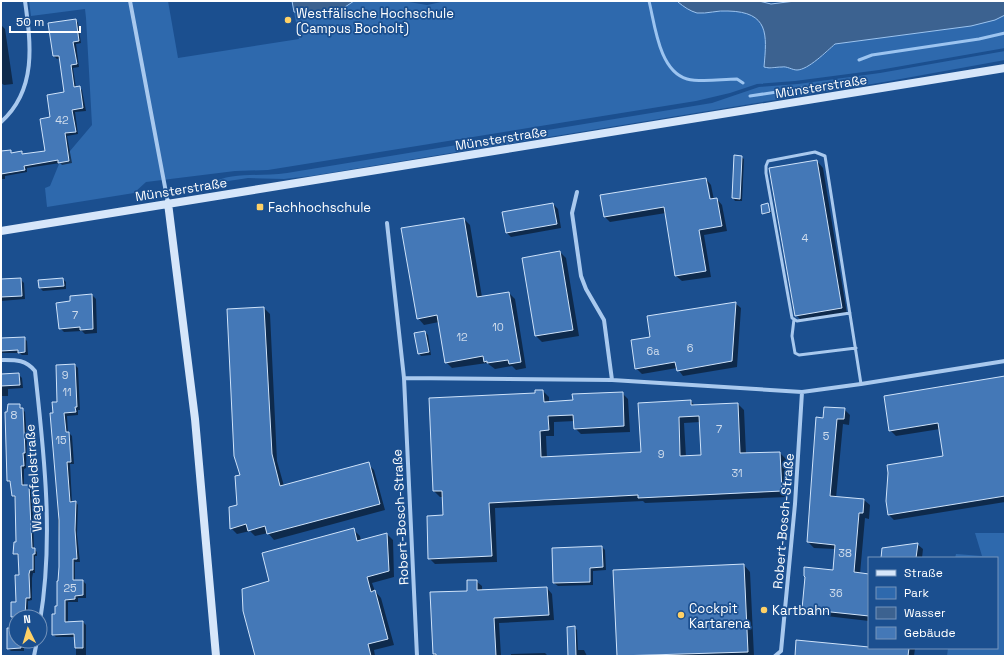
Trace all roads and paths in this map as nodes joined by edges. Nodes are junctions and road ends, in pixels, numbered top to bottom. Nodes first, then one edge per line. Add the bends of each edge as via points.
1 (25, 1) edge
2 (130, 1) edge
3 (1005, 68) edge
4 (1, 122) edge
5 (577, 192) dead end
6 (168, 203) junction
7 (387, 223) dead end
8 (1, 231) edge
9 (850, 313) junction
10 (794, 320) junction
11 (856, 348) junction
12 (1, 360) edge
13 (1005, 361) edge
14 (404, 378) junction
15 (612, 380) junction
16 (861, 384) junction
17 (802, 392) junction
18 (41, 609) edge
19 (781, 651) junction
20 (216, 656) edge
21 (417, 656) edge
22 (775, 656) edge
23 (781, 656) edge

1 - 4 street via 31,60 21,94 13,109
2 - 6 street
3 - 6 main road, Münsterstraße
5 - 15 street via 572,213 581,276 604,320
6 - 8 main road, Münsterstraße
6 - 20 main road via 195,419
7 - 14 street, Robert-Bosch-Straße
9 - 10 lane
9 - 10 lane via 826,160 824,156 815,152 774,159 768,161 766,166 788,306
9 - 11 lane
10 - 11 lane via 792,346 799,355
11 - 16 lane
12 - 18 street, Wagenfeldstraße via 21,360 35,371 47,500
13 - 16 street
14 - 15 street
14 - 21 street, Robert-Bosch-Straße
15 - 17 street
16 - 17 street
17 - 19 street, Robert-Bosch-Straße via 795,504
19 - 22 street
19 - 23 street, Robert-Bosch-Straße

